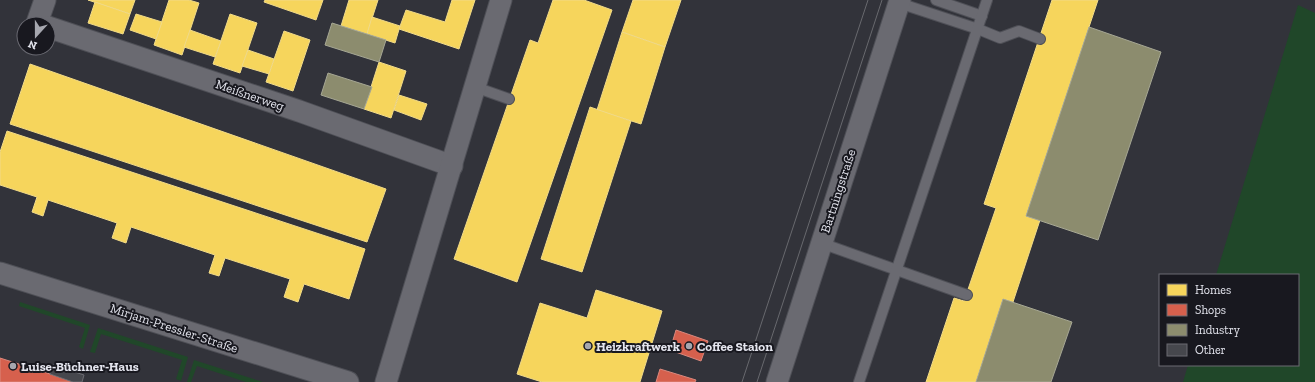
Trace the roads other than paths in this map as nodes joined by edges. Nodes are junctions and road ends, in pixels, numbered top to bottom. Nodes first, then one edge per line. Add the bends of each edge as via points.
1 (45, 0) edge
2 (501, 0) edge
3 (936, 0) edge
4 (987, 0) edge
5 (900, 1) edge
6 (39, 16) edge
7 (982, 16) junction
8 (978, 29) junction
9 (56, 30) edge
10 (1040, 39) dead end
11 (475, 87) junction
12 (509, 99) dead end
13 (452, 166) junction
14 (821, 243) junction
15 (896, 269) junction
16 (0, 273) edge
17 (967, 295) dead end
18 (348, 382) edge
19 (386, 382) edge
20 (776, 382) edge
21 (859, 382) edge

1 - 6 street
2 - 11 street
3 - 7 lane
4 - 7 lane
5 - 8 lane
5 - 14 street, Bartningstraße
7 - 8 lane
8 - 10 lane via 1000,38 1019,31
8 - 15 lane
9 - 13 street, Meißnerweg
11 - 12 lane
11 - 13 street
13 - 19 street
14 - 15 lane
14 - 20 street, Bartningstraße
15 - 17 lane
15 - 21 lane
16 - 18 street, Mirjam-Pressler-Straße

